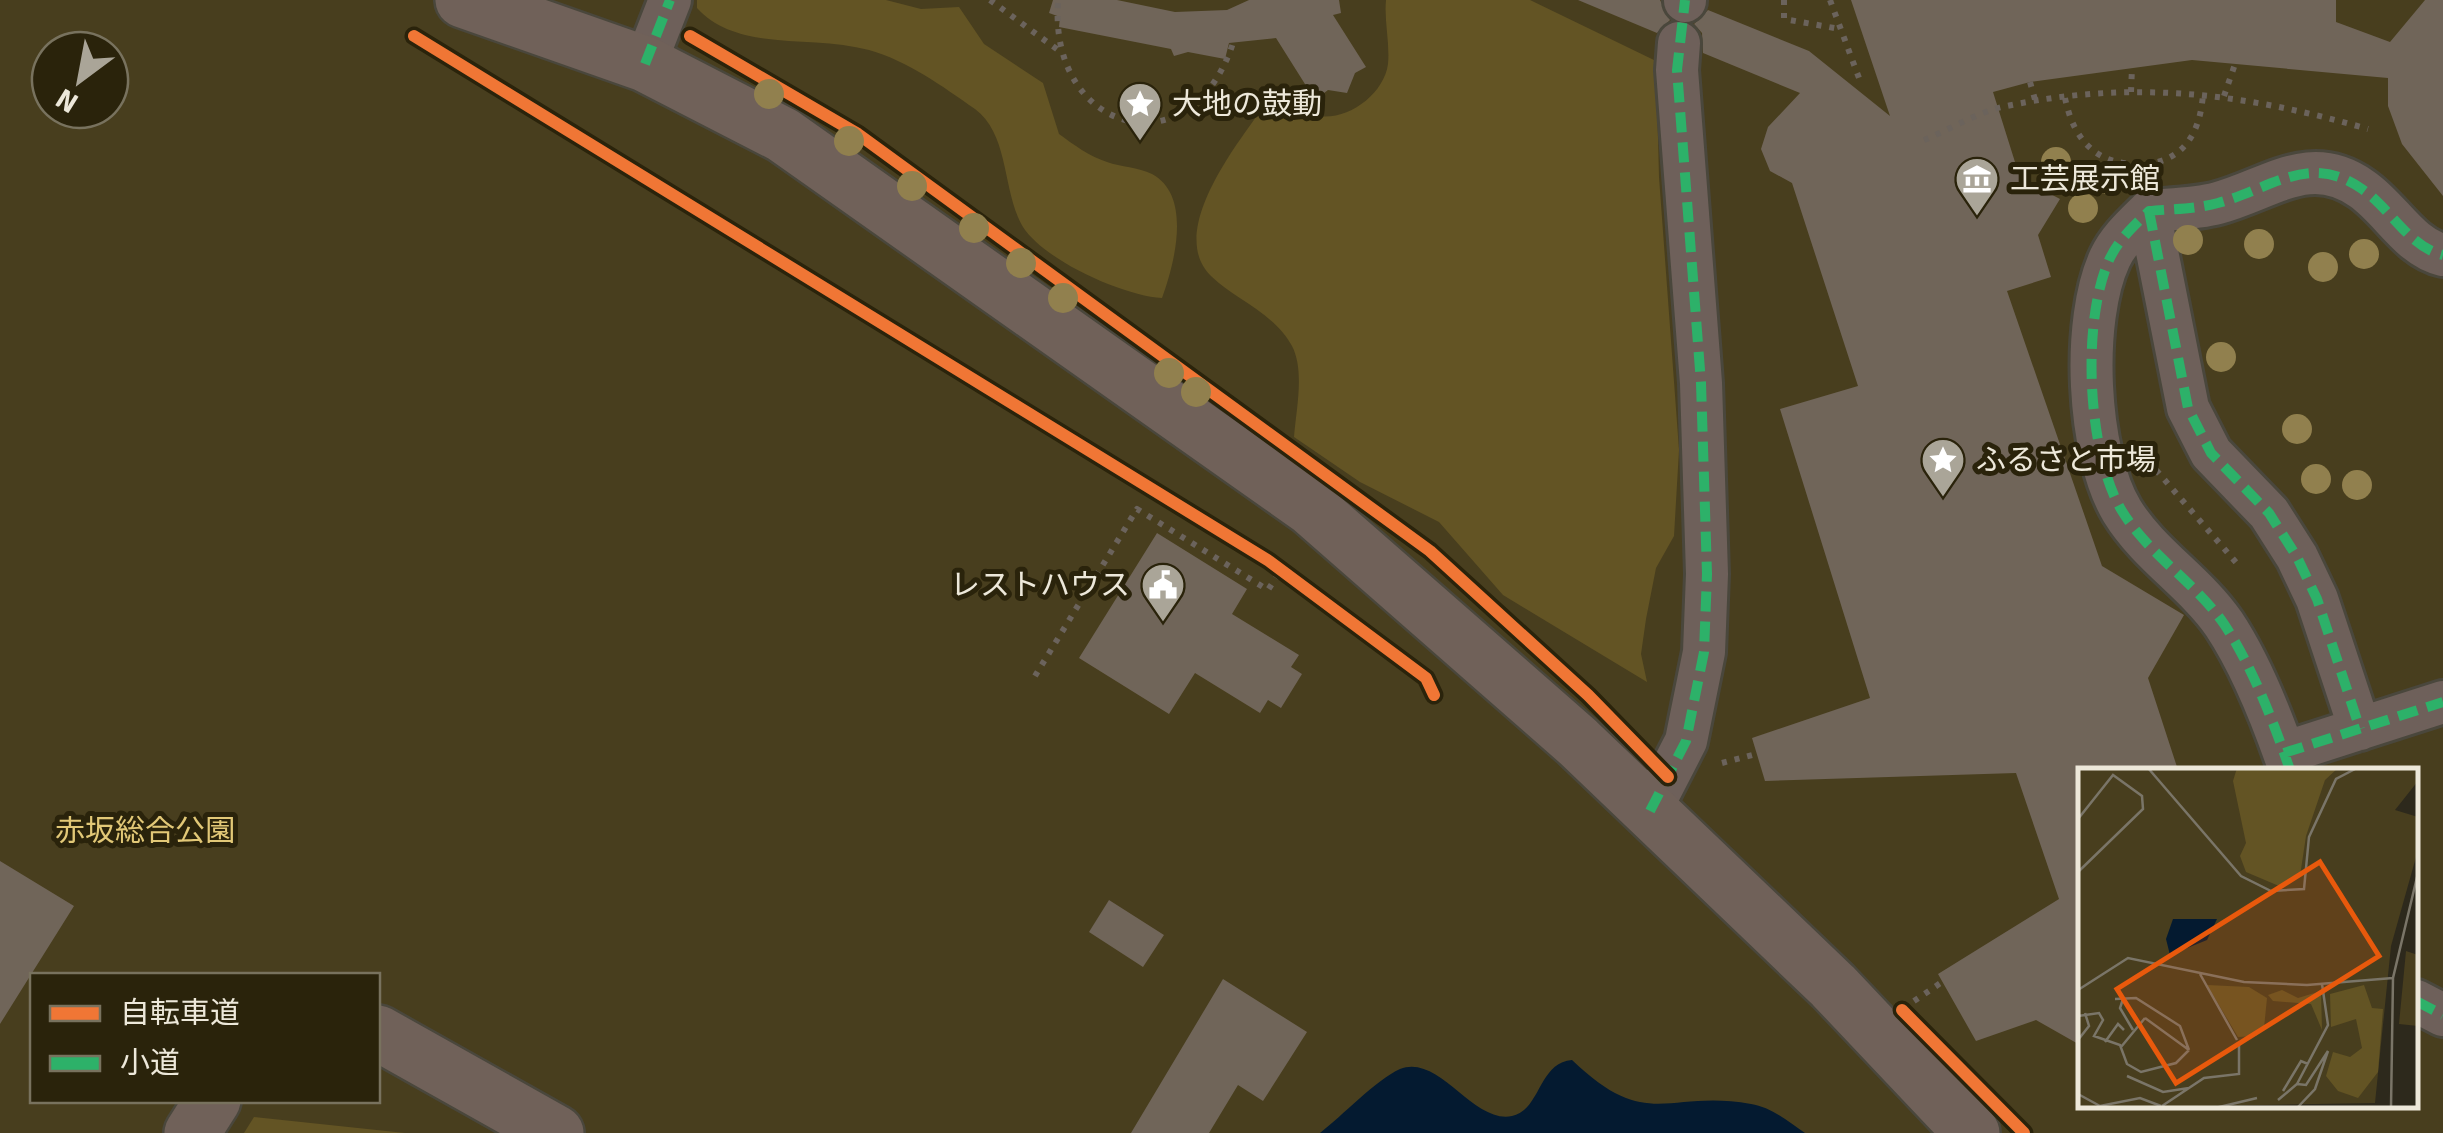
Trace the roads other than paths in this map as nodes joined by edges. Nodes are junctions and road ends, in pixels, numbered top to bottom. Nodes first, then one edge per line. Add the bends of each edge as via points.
1 (463, 0) edge
2 (670, 0) edge
3 (1680, 43) dead end
4 (644, 64) junction
5 (2149, 211) junction
6 (2443, 255) edge
7 (2443, 702) edge
8 (2360, 729) junction
9 (2287, 762) edge
10 (1650, 811) junction
11 (2418, 1001) edge
12 (2443, 1015) edge
13 (380, 1033) edge
14 (211, 1103) edge
15 (192, 1133) edge
16 (556, 1133) edge
17 (1972, 1133) edge

1 - 4 street
2 - 4 street
3 - 10 street via 1701,382 1704,652 1686,741
4 - 10 street via 783,135 1311,508
5 - 6 street via 2216,204 2300,171 2333,173 2392,213 2422,250
5 - 8 street via 2188,408 2211,453 2269,514 2297,557
5 - 9 street via 2109,259 2095,316 2102,472 2153,552 2225,626
7 - 8 street
8 - 9 street
10 - 17 street via 1833,986
11 - 12 street
13 - 16 street
14 - 15 street

